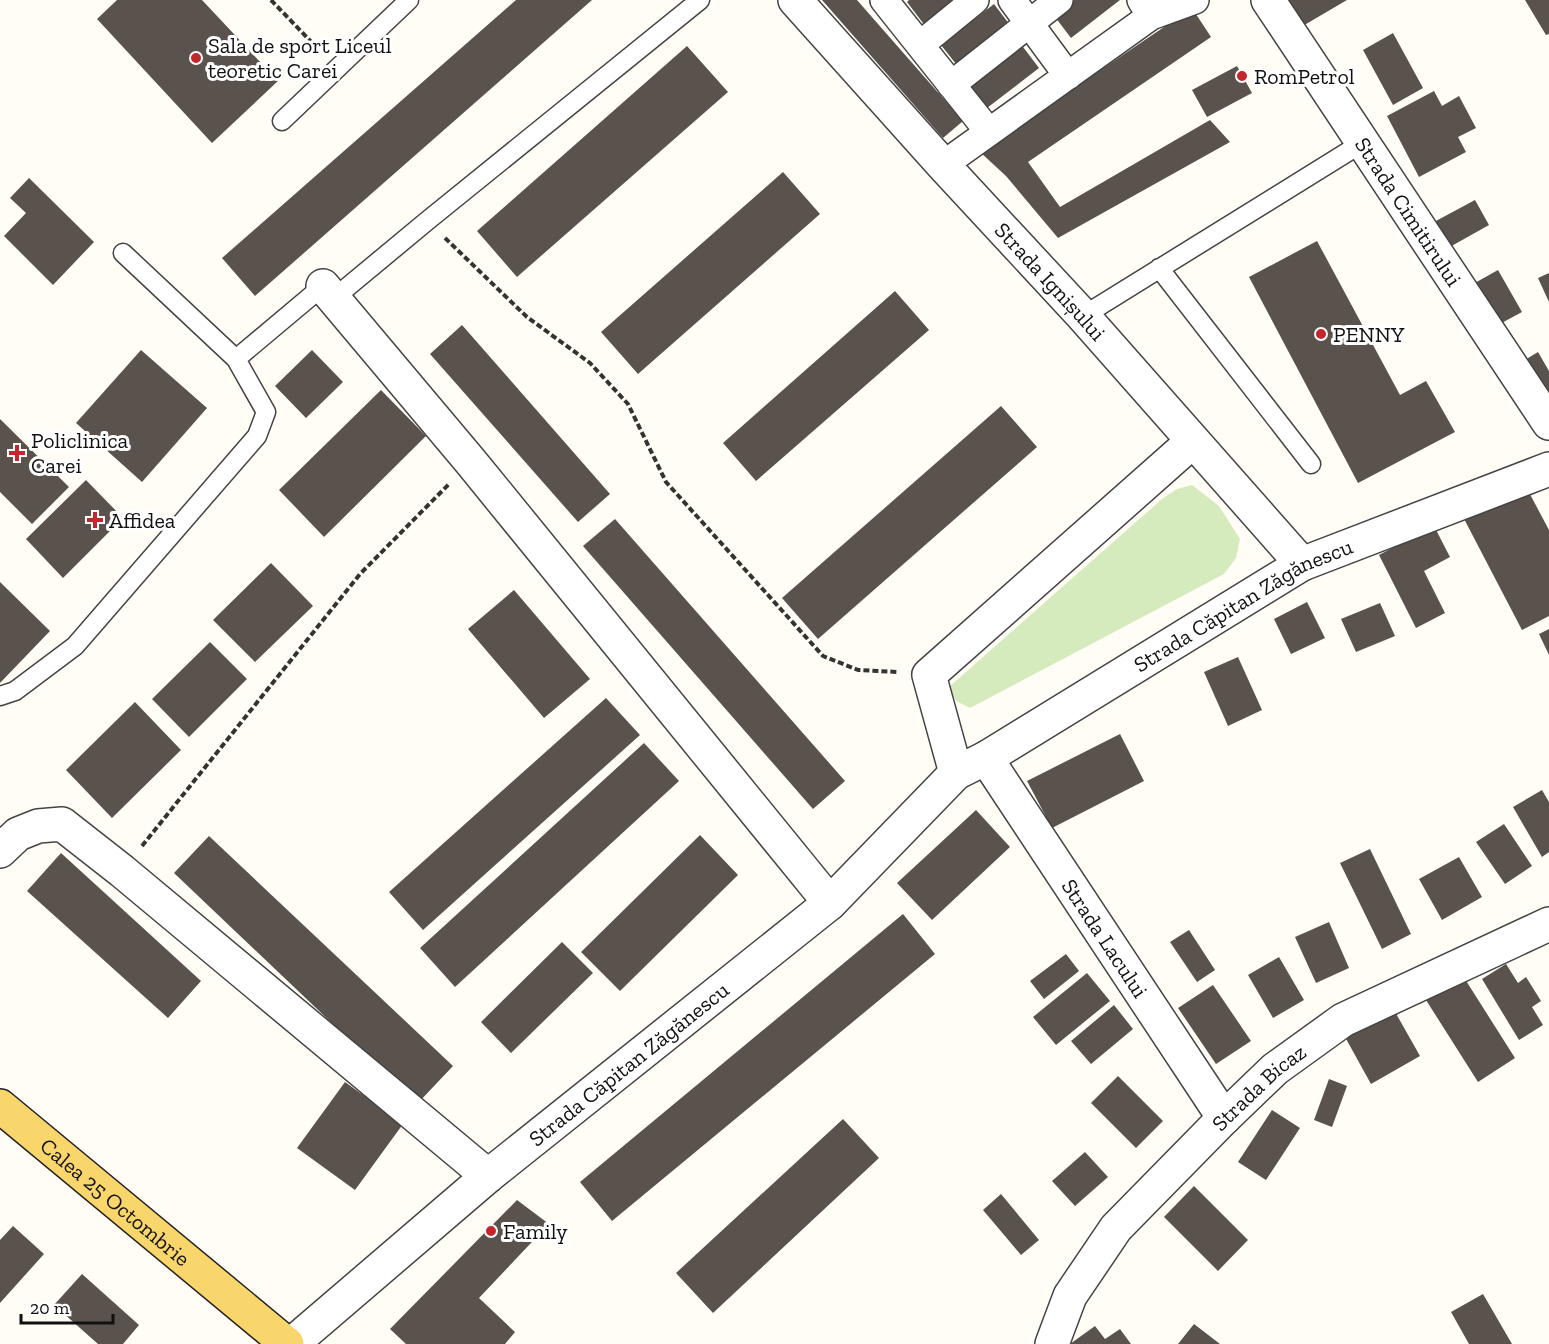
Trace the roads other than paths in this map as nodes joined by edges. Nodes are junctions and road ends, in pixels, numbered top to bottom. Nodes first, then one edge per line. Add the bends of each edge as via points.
1 (409, 0) edge
2 (700, 0) edge
3 (795, 0) edge
4 (975, 0) edge
5 (1012, 0) edge
6 (1059, 0) edge
7 (1195, 0) edge
8 (1268, 0) edge
9 (889, 2) edge
10 (1146, 8) edge
11 (1029, 23) junction
12 (920, 45) junction
13 (1068, 76) junction
14 (951, 85) junction
15 (282, 121) dead end
16 (989, 132) junction
17 (1362, 142) junction
18 (943, 165) junction
19 (123, 253) dead end
20 (1159, 268) junction
21 (328, 292) junction
22 (1083, 316) junction
23 (236, 359) junction
24 (1549, 423) edge
25 (1193, 441) junction
26 (1311, 464) dead end
27 (1549, 469) edge
28 (1302, 564) junction
29 (0, 696) edge
30 (986, 758) junction
31 (956, 773) junction
32 (0, 851) edge
33 (830, 903) junction
34 (1549, 924) edge
35 (0, 1106) edge
36 (1224, 1118) junction
37 (488, 1176) junction
38 (287, 1344) edge
39 (292, 1344) edge
40 (1052, 1344) edge

1 - 15 lane
2 - 21 lane via 427,221
3 - 18 street, Strada Ignișului
4 - 12 street
5 - 11 street
6 - 11 street
7 - 10 street
8 - 17 street, Strada Cimitirului
9 - 12 street
10 - 13 street
11 - 13 street
11 - 14 street
12 - 14 street
13 - 16 street
14 - 16 street
16 - 18 street
17 - 20 lane
17 - 24 street, Strada Cimitirului
18 - 22 street, Strada Ignișului
19 - 23 lane
20 - 22 lane
20 - 26 lane
21 - 23 lane
21 - 33 street
22 - 25 street, Strada Ignișului
23 - 29 lane via 266,411 257,436 75,646 15,691
25 - 28 street, Strada Ignișului
25 - 31 street via 929,675
27 - 28 street, Strada Căpitan Zăgănescu
28 - 30 street, Strada Căpitan Zăgănescu
30 - 31 street, Strada Căpitan Zăgănescu
30 - 36 street, Strada Lacului
31 - 33 street, Strada Căpitan Zăgănescu
32 - 37 street via 18,834 38,826 62,824
33 - 37 street, Strada Căpitan Zăgănescu
34 - 36 street, Strada Bicaz via 1343,1020 1275,1069
35 - 38 main road, Calea 25 Octombrie
36 - 40 street, Strada Bicaz via 1116,1228 1071,1296
37 - 39 street, Strada Căpitan Zăgănescu

